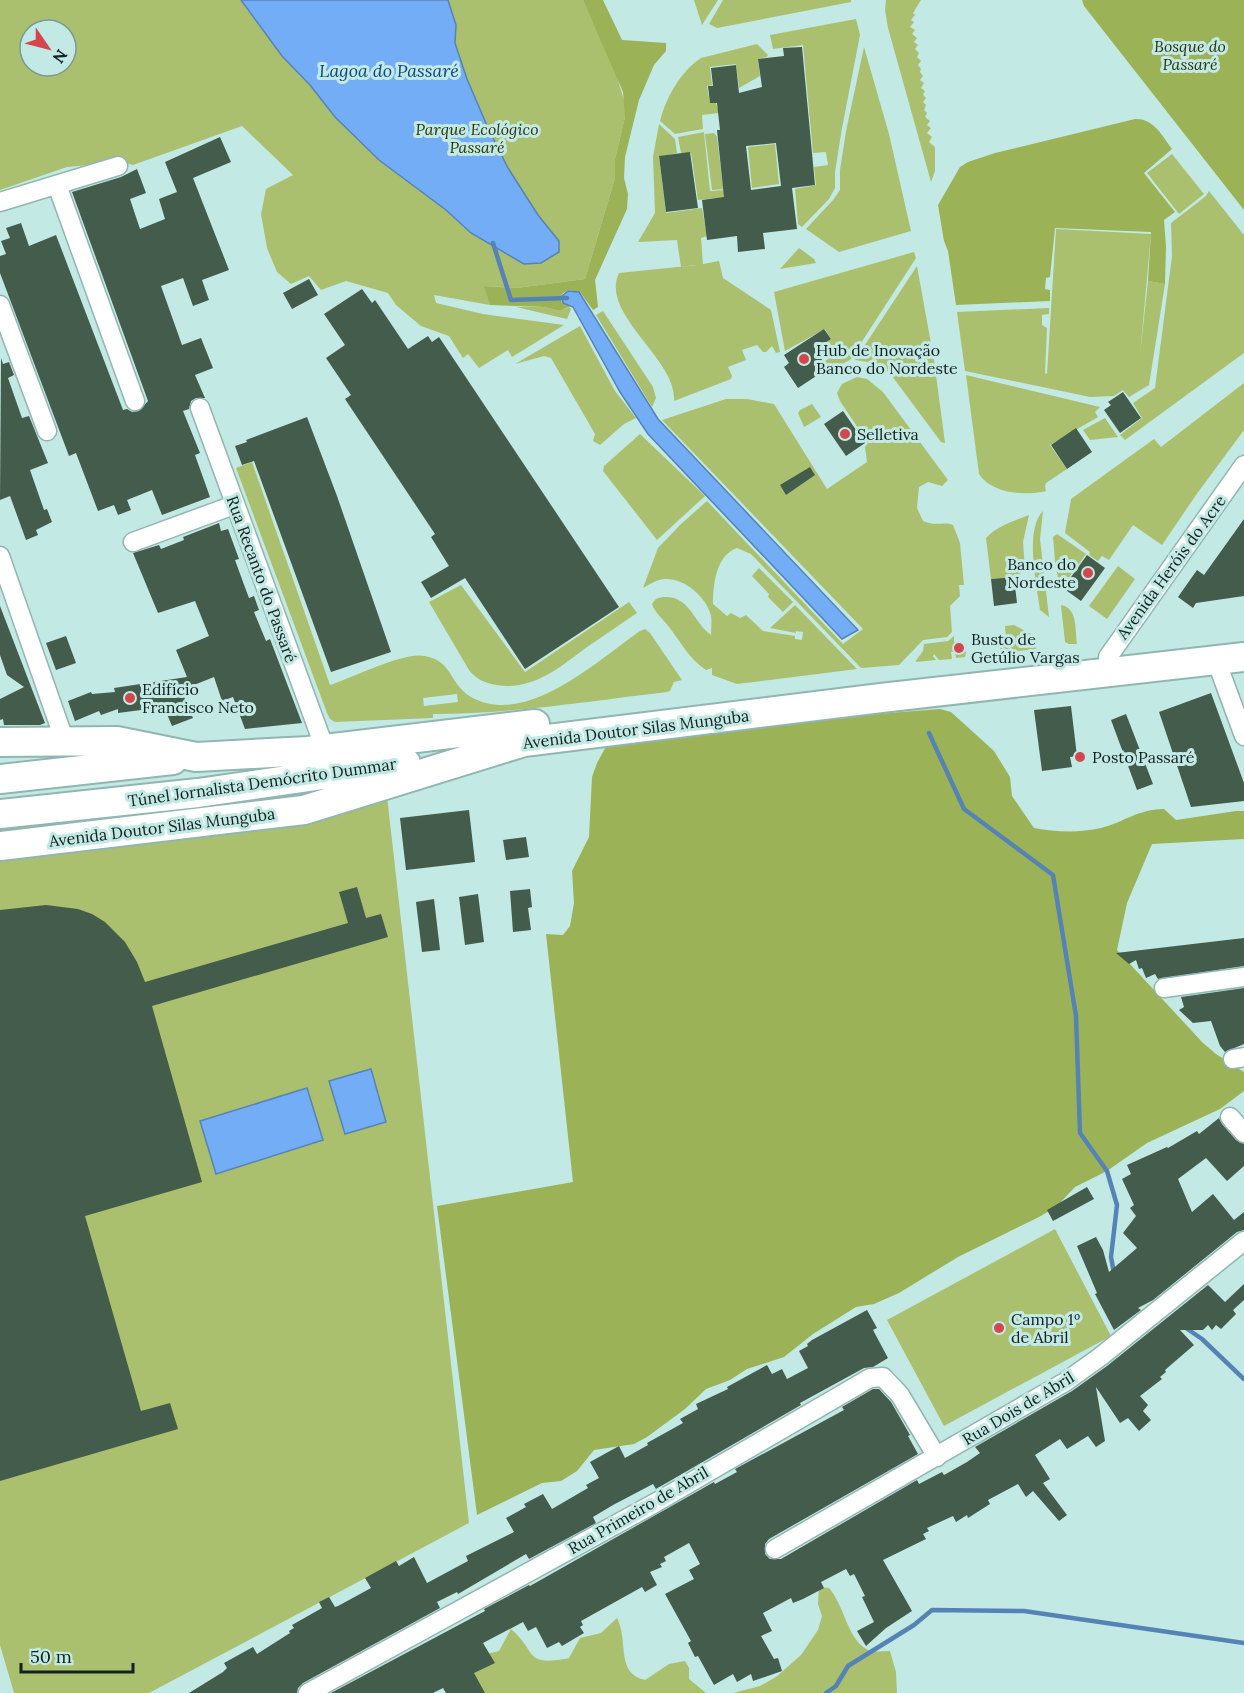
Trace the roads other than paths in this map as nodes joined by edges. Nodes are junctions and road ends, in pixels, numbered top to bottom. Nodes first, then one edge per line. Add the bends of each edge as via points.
1 (118, 166) dead end
2 (57, 185) junction
3 (0, 202) edge
4 (0, 305) edge
5 (135, 401) dead end
6 (200, 408) dead end
7 (47, 431) dead end
8 (1244, 465) edge
9 (234, 505) junction
10 (133, 542) dead end
11 (0, 556) edge
12 (1244, 640) edge
13 (1244, 657) edge
14 (1216, 660) junction
15 (1108, 665) junction
16 (886, 689) junction
17 (1244, 736) edge
18 (0, 742) edge
19 (65, 742) junction
20 (524, 742) junction
21 (325, 749) junction
22 (196, 757) junction
23 (0, 779) edge
24 (0, 814) edge
25 (0, 846) edge
26 (1244, 977) edge
27 (1164, 988) dead end
28 (1230, 1117) dead end
29 (1244, 1133) edge
30 (1244, 1241) edge
31 (937, 1457) junction
32 (775, 1550) dead end
33 (308, 1693) edge

1 - 2 street
2 - 3 street
2 - 5 street
4 - 7 street
6 - 9 street, Rua Recanto do Passaré
8 - 15 street, Avenida Heróis do Acre
9 - 10 street
9 - 21 street, Rua Recanto do Passaré
11 - 19 street
12 - 15 main road, Avenida Doutor Silas Munguba
13 - 14 main road, Avenida Doutor Silas Munguba
14 - 15 main road, Avenida Doutor Silas Munguba
14 - 17 street
15 - 16 main road, Avenida Doutor Silas Munguba
16 - 20 main road, Avenida Doutor Silas Munguba
16 - 21 main road, Avenida Doutor Silas Munguba
18 - 19 main road, Avenida Doutor Silas Munguba
19 - 22 main road, Avenida Doutor Silas Munguba via 117,741
20 - 24 main road, Túnel Jornalista Demócrito Dummar via 302,779
20 - 25 main road, Avenida Doutor Silas Munguba via 304,810
21 - 22 main road, Avenida Doutor Silas Munguba
22 - 23 main road, Túnel Jornalista Demócrito Dummar
26 - 27 street
28 - 29 street
30 - 31 street, Rua Dois de Abril via 1065,1382
31 - 32 street, Rua Dois de Abril
31 - 33 street, Rua Primeiro de Abril via 894,1388 883,1377 870,1378 654,1503

